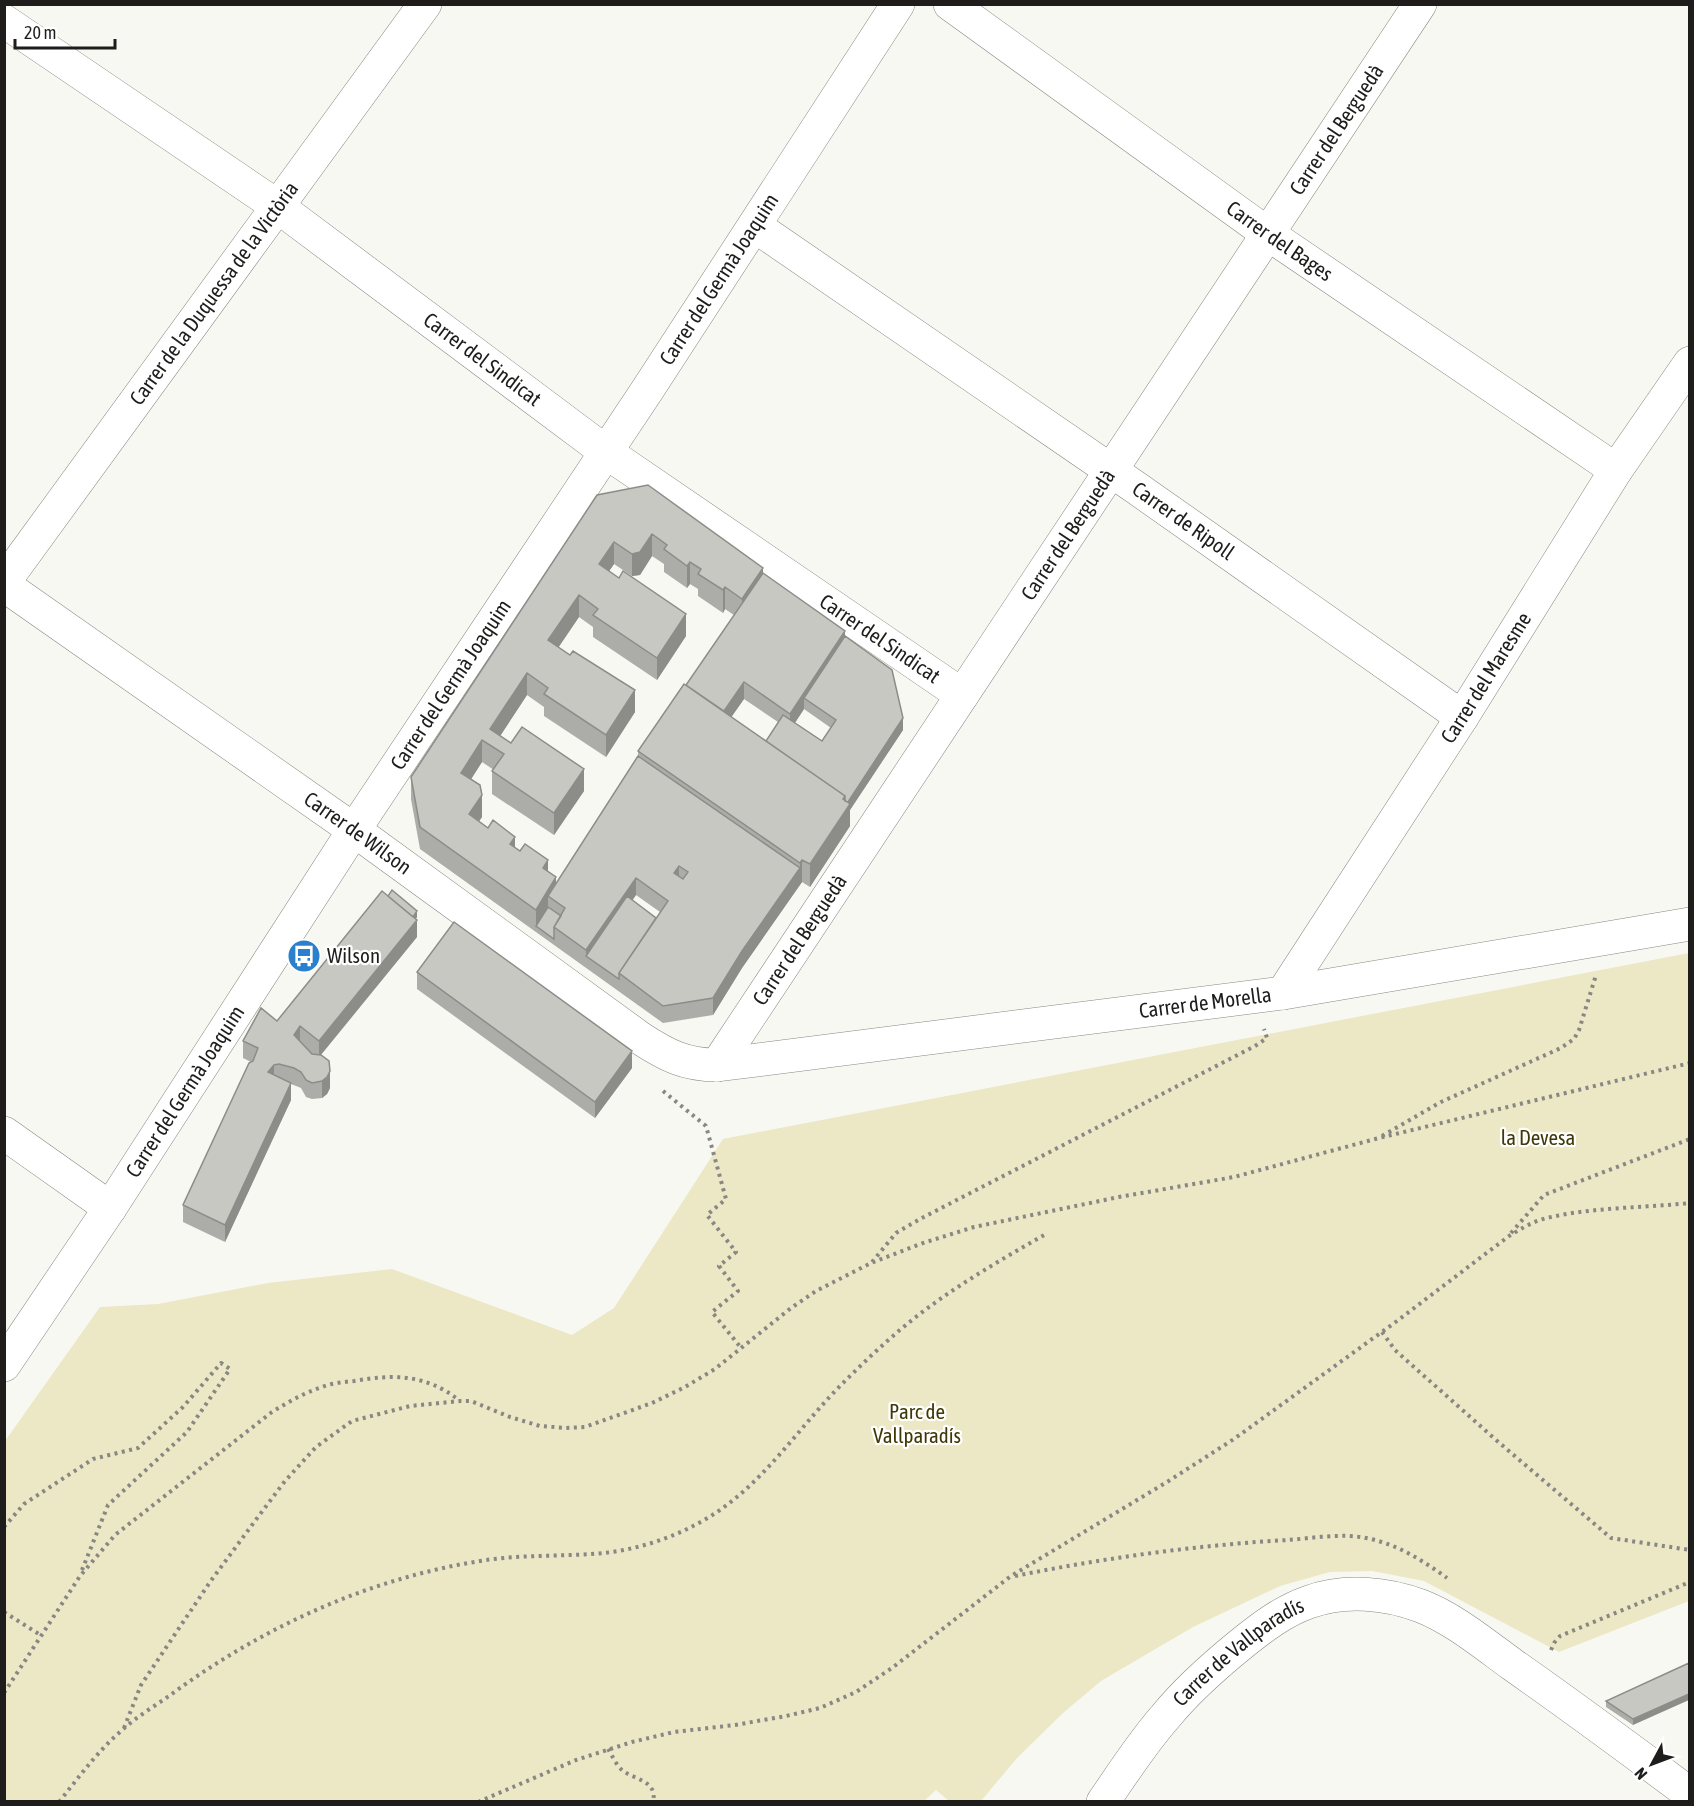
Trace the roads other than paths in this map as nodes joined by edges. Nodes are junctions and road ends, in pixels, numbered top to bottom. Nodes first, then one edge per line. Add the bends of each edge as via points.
1 (425, 4) edge
2 (898, 4) edge
3 (950, 4) edge
4 (1420, 4) edge
5 (4, 21) edge
6 (277, 206) junction
7 (755, 226) junction
8 (1268, 234) junction
9 (1689, 363) edge
10 (606, 452) junction
11 (1616, 470) junction
12 (1111, 471) junction
13 (4, 583) edge
14 (962, 695) junction
15 (1462, 717) junction
16 (354, 830) junction
17 (1689, 924) edge
18 (1269, 994) junction
19 (717, 1065) junction
20 (4, 1133) edge
21 (110, 1208) junction
22 (4, 1365) edge
23 (1689, 1794) edge
24 (1103, 1802) edge

1 - 6 street, Carrer de la Duquessa de la Victòria
2 - 7 street, Carrer del Germà Joaquim
3 - 8 street, Carrer del Bages
4 - 8 street, Carrer del Berguedà
5 - 6 street, Carrer del Sindicat
6 - 10 street, Carrer del Sindicat
6 - 13 street, Carrer de la Duquessa de la Victòria
7 - 10 street, Carrer del Germà Joaquim
7 - 12 street, Carrer de Ripoll
8 - 11 street, Carrer del Bages
8 - 12 street, Carrer del Berguedà
9 - 11 street, Carrer del Maresme
10 - 14 street, Carrer del Sindicat
10 - 16 street, Carrer del Germà Joaquim
11 - 15 street, Carrer del Maresme
12 - 14 street, Carrer del Berguedà
12 - 15 street, Carrer de Ripoll
13 - 16 street, Carrer de Wilson
14 - 19 street, Carrer del Berguedà
15 - 18 street, Carrer del Maresme
16 - 19 street, Carrer de Wilson via 665,1055 698,1065
16 - 21 street, Carrer del Germà Joaquim
17 - 18 street, Carrer de Morella
18 - 19 street, Carrer de Morella
20 - 21 street
21 - 22 street, Carrer del Germà Joaquim
23 - 24 street, Carrer de Vallparadís via 1469,1634 1423,1607 1376,1595 1329,1596 1266,1624 1194,1685 1164,1718

